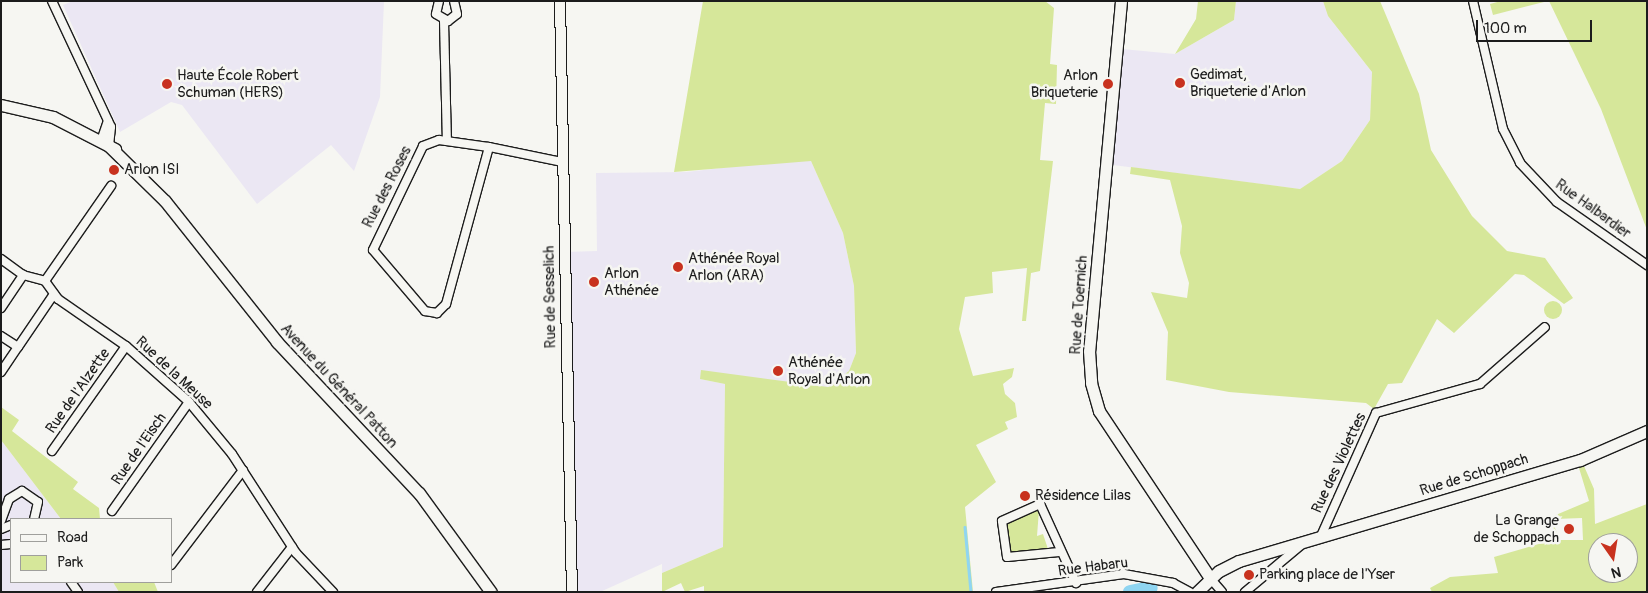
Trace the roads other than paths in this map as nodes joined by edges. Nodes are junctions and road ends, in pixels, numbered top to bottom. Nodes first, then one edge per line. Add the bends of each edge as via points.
1 (52, 1) edge
2 (439, 1) edge
3 (454, 1) edge
4 (560, 1) edge
5 (1120, 1) edge
6 (1473, 1) edge
7 (444, 21) junction
8 (1, 104) edge
9 (447, 141) junction
10 (105, 144) junction
11 (489, 148) junction
12 (562, 162) junction
13 (111, 186) dead end
14 (1, 259) edge
15 (1647, 265) edge
16 (23, 275) junction
17 (45, 281) junction
18 (54, 294) junction
19 (1, 308) edge
20 (1545, 328) dead end
21 (1, 336) edge
22 (126, 346) junction
23 (18, 347) junction
24 (1, 372) edge
25 (189, 402) junction
26 (1647, 431) edge
27 (52, 451) dead end
28 (243, 470) junction
29 (112, 511) dead end
30 (34, 518) edge
31 (1, 521) edge
32 (1321, 536) junction
33 (1306, 540) junction
34 (292, 547) junction
35 (1059, 552) junction
36 (172, 564) edge
37 (1210, 578) junction
38 (1076, 583) junction
39 (256, 592) edge
40 (333, 592) edge
41 (491, 592) edge
42 (572, 592) edge
43 (996, 592) edge
44 (1190, 592) edge
45 (1198, 592) edge
46 (1222, 592) edge
47 (1245, 592) edge

1 - 10 street via 114,134
2 - 7 street via 436,14
3 - 7 street via 457,14
4 - 12 street, Rue de Sesselich
5 - 37 main road, Rue de Toernich via 1090,351 1091,383 1099,411
6 - 15 street, Rue Halbardier via 1503,129 1520,163 1557,202
7 - 9 street
8 - 10 main road, Avenue du Général Patton via 53,117
9 - 11 street, Rue des Roses
9 - 11 street, Rue des Roses via 433,140 417,154 373,246 376,258 425,311 438,313 446,304
10 - 41 main road, Avenue du Général Patton via 144,171 277,342 419,493
11 - 12 street, Rue des Roses
12 - 42 street, Rue de Sesselich
13 - 17 street
14 - 16 street
16 - 17 street
16 - 19 street
17 - 18 street, Rue de la Meuse
18 - 22 street, Rue de la Meuse
18 - 23 street
20 - 32 street, Rue des Violettes via 1480,384 1376,413
21 - 23 street
22 - 25 street, Rue de la Meuse
22 - 27 street, Rue de l'Alzette
23 - 24 street
25 - 28 street, Rue de la Meuse
25 - 29 street, Rue de l'Eisch
26 - 32 main road, Rue de Schoppach via 1580,460
28 - 34 street, Rue de la Meuse
28 - 36 street
30 - 31 street via 38,502 22,491 9,499
32 - 33 main road, Rue de Schoppach
33 - 37 main road, Rue de Schoppach via 1239,561
33 - 47 street
34 - 39 street
34 - 40 street, Rue de la Meuse
35 - 35 street via 1040,504 1002,521 1006,554 1012,558
35 - 38 street
37 - 45 main road, Rue de Schoppach
37 - 46 street
38 - 43 street, Rue Habaru
38 - 44 street, Rue Habaru via 1130,575 1173,582

